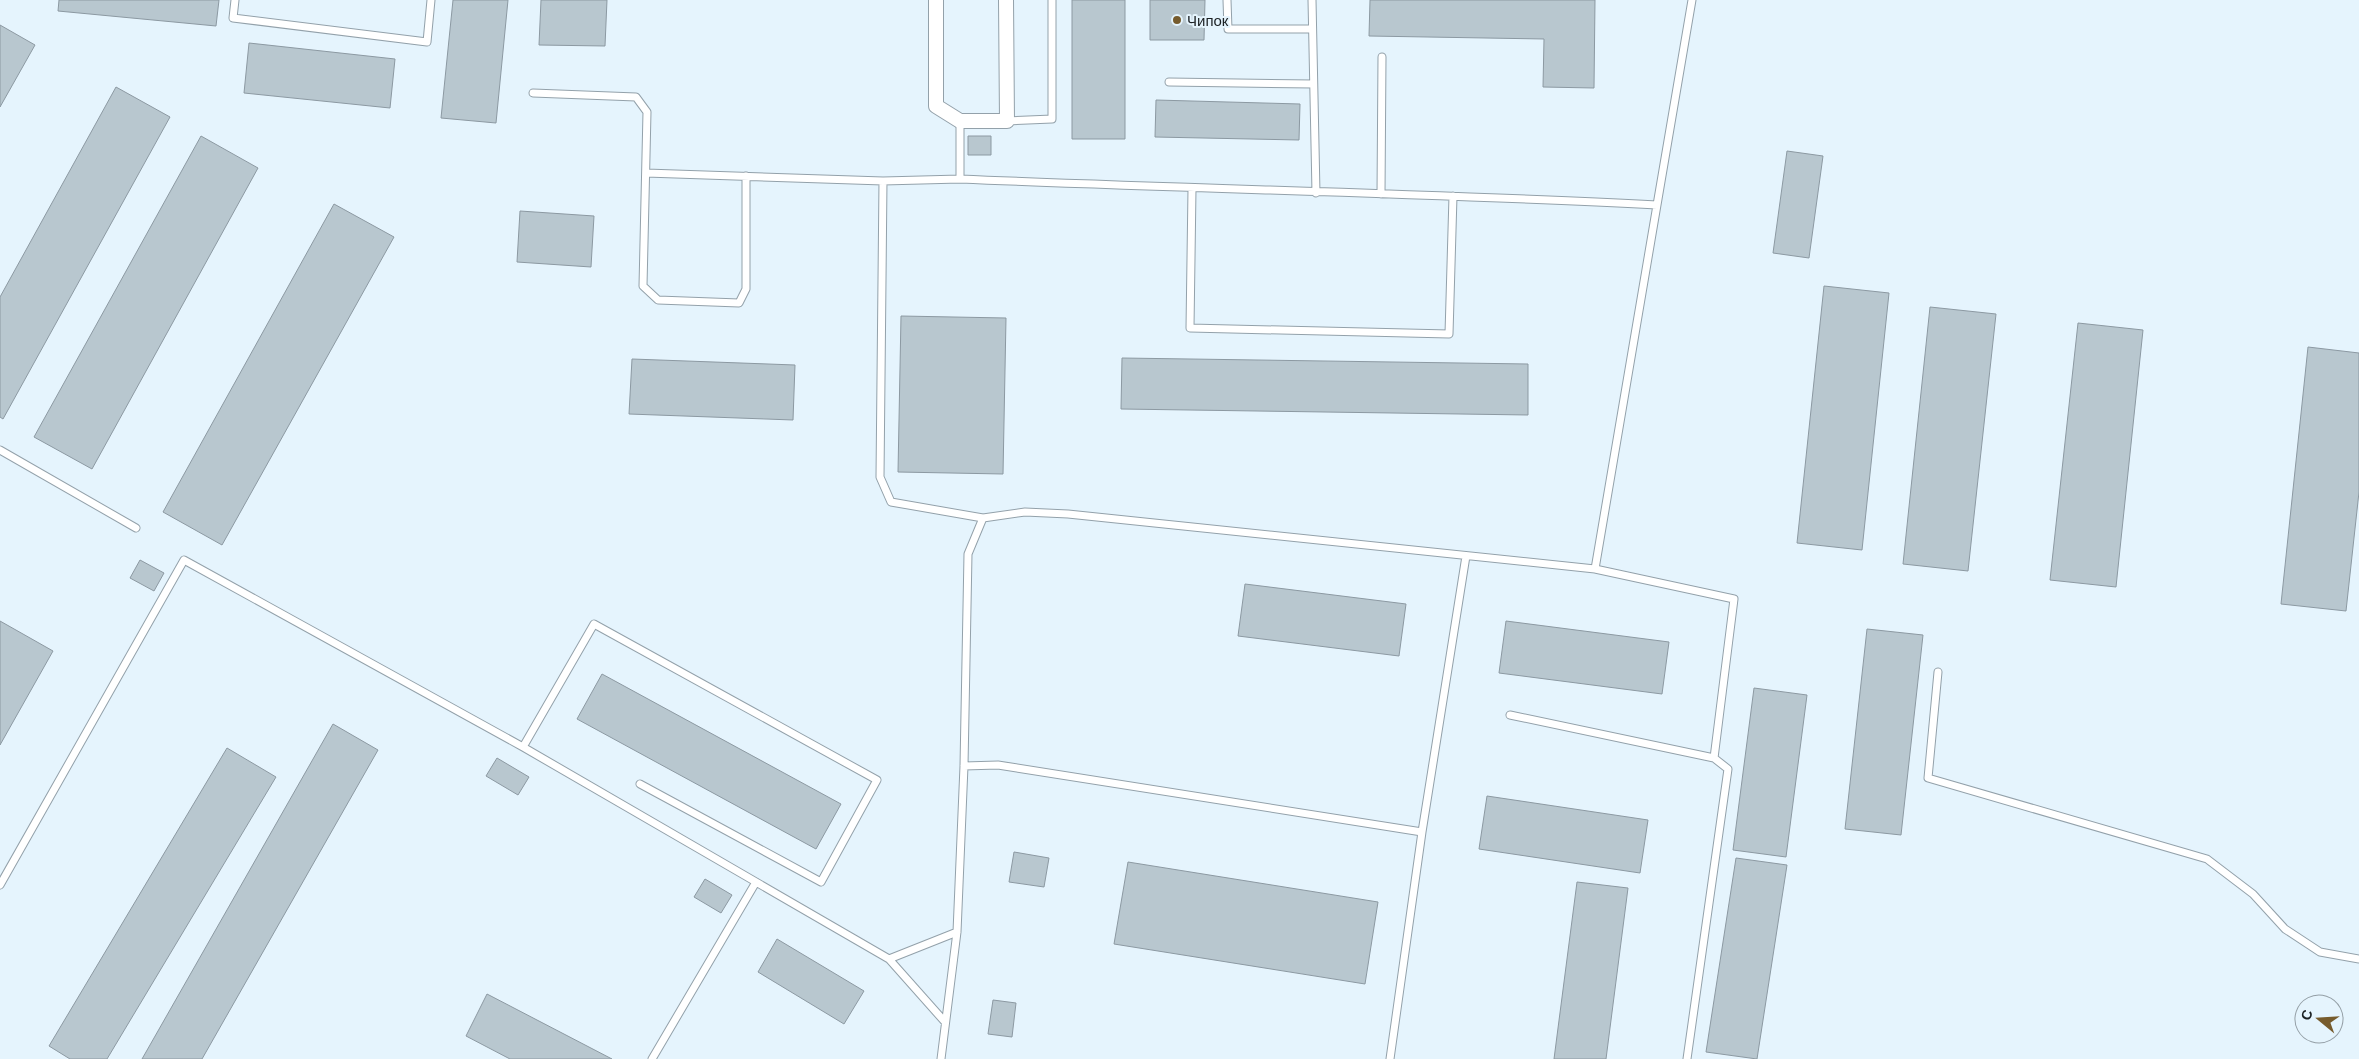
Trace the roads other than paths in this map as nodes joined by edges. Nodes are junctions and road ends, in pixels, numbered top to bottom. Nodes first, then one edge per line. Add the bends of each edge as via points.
1 (235, 0) edge
2 (431, 0) edge
3 (936, 0) edge
4 (1006, 0) edge
5 (1052, 0) edge
6 (1227, 0) edge
7 (1312, 0) edge
8 (1692, 0) edge
9 (1312, 29) junction
10 (1382, 57) dead end
11 (1169, 82) dead end
12 (1313, 84) junction
13 (534, 93) dead end
14 (960, 120) junction
15 (1006, 121) junction
16 (646, 173) junction
17 (746, 176) junction
18 (960, 179) junction
19 (883, 181) junction
20 (1192, 189) junction
21 (1316, 193) junction
22 (1380, 194) junction
23 (1452, 196) junction
24 (1657, 205) junction
25 (0, 450) edge
26 (983, 518) junction
27 (136, 528) dead end
28 (1466, 556) junction
29 (1595, 569) junction
30 (1938, 672) dead end
31 (1510, 715) dead end
32 (524, 747) junction
33 (1714, 758) junction
34 (964, 766) junction
35 (640, 784) dead end
36 (1422, 832) junction
37 (756, 882) junction
38 (0, 885) edge
39 (957, 932) junction
40 (889, 958) junction
41 (2359, 959) edge
42 (945, 1022) junction
43 (652, 1059) edge
44 (941, 1059) edge
45 (1390, 1059) edge
46 (1687, 1059) edge

1 - 2 lane via 233,18 427,42
3 - 14 street via 936,106
4 - 15 street
5 - 15 lane via 1052,119
6 - 9 lane via 1228,29
7 - 9 lane
8 - 24 lane
9 - 12 lane
10 - 22 lane
11 - 12 lane
12 - 21 lane
13 - 16 lane via 636,97 647,112
14 - 15 street
14 - 18 lane
16 - 17 lane
16 - 17 lane via 643,286 658,300 740,303 746,289
17 - 19 lane
18 - 19 lane
18 - 20 lane
19 - 26 lane via 880,476 891,502
20 - 21 lane
20 - 23 lane via 1190,328 1449,334
21 - 22 lane
22 - 23 lane
23 - 24 lane
24 - 29 lane
25 - 27 lane
26 - 28 lane via 1025,512 1068,514
26 - 34 lane via 968,554
28 - 29 lane
28 - 36 lane
29 - 33 lane via 1734,598
30 - 41 lane via 1928,778 2207,859 2253,894 2285,929 2320,952
31 - 33 lane
32 - 35 lane via 594,624 877,780 821,882
32 - 37 lane
32 - 38 lane via 184,560
33 - 46 lane via 1728,769
34 - 36 lane via 998,765
34 - 39 lane
36 - 45 lane
37 - 40 lane
37 - 43 lane
39 - 40 lane
39 - 42 lane
40 - 42 lane
42 - 44 lane

